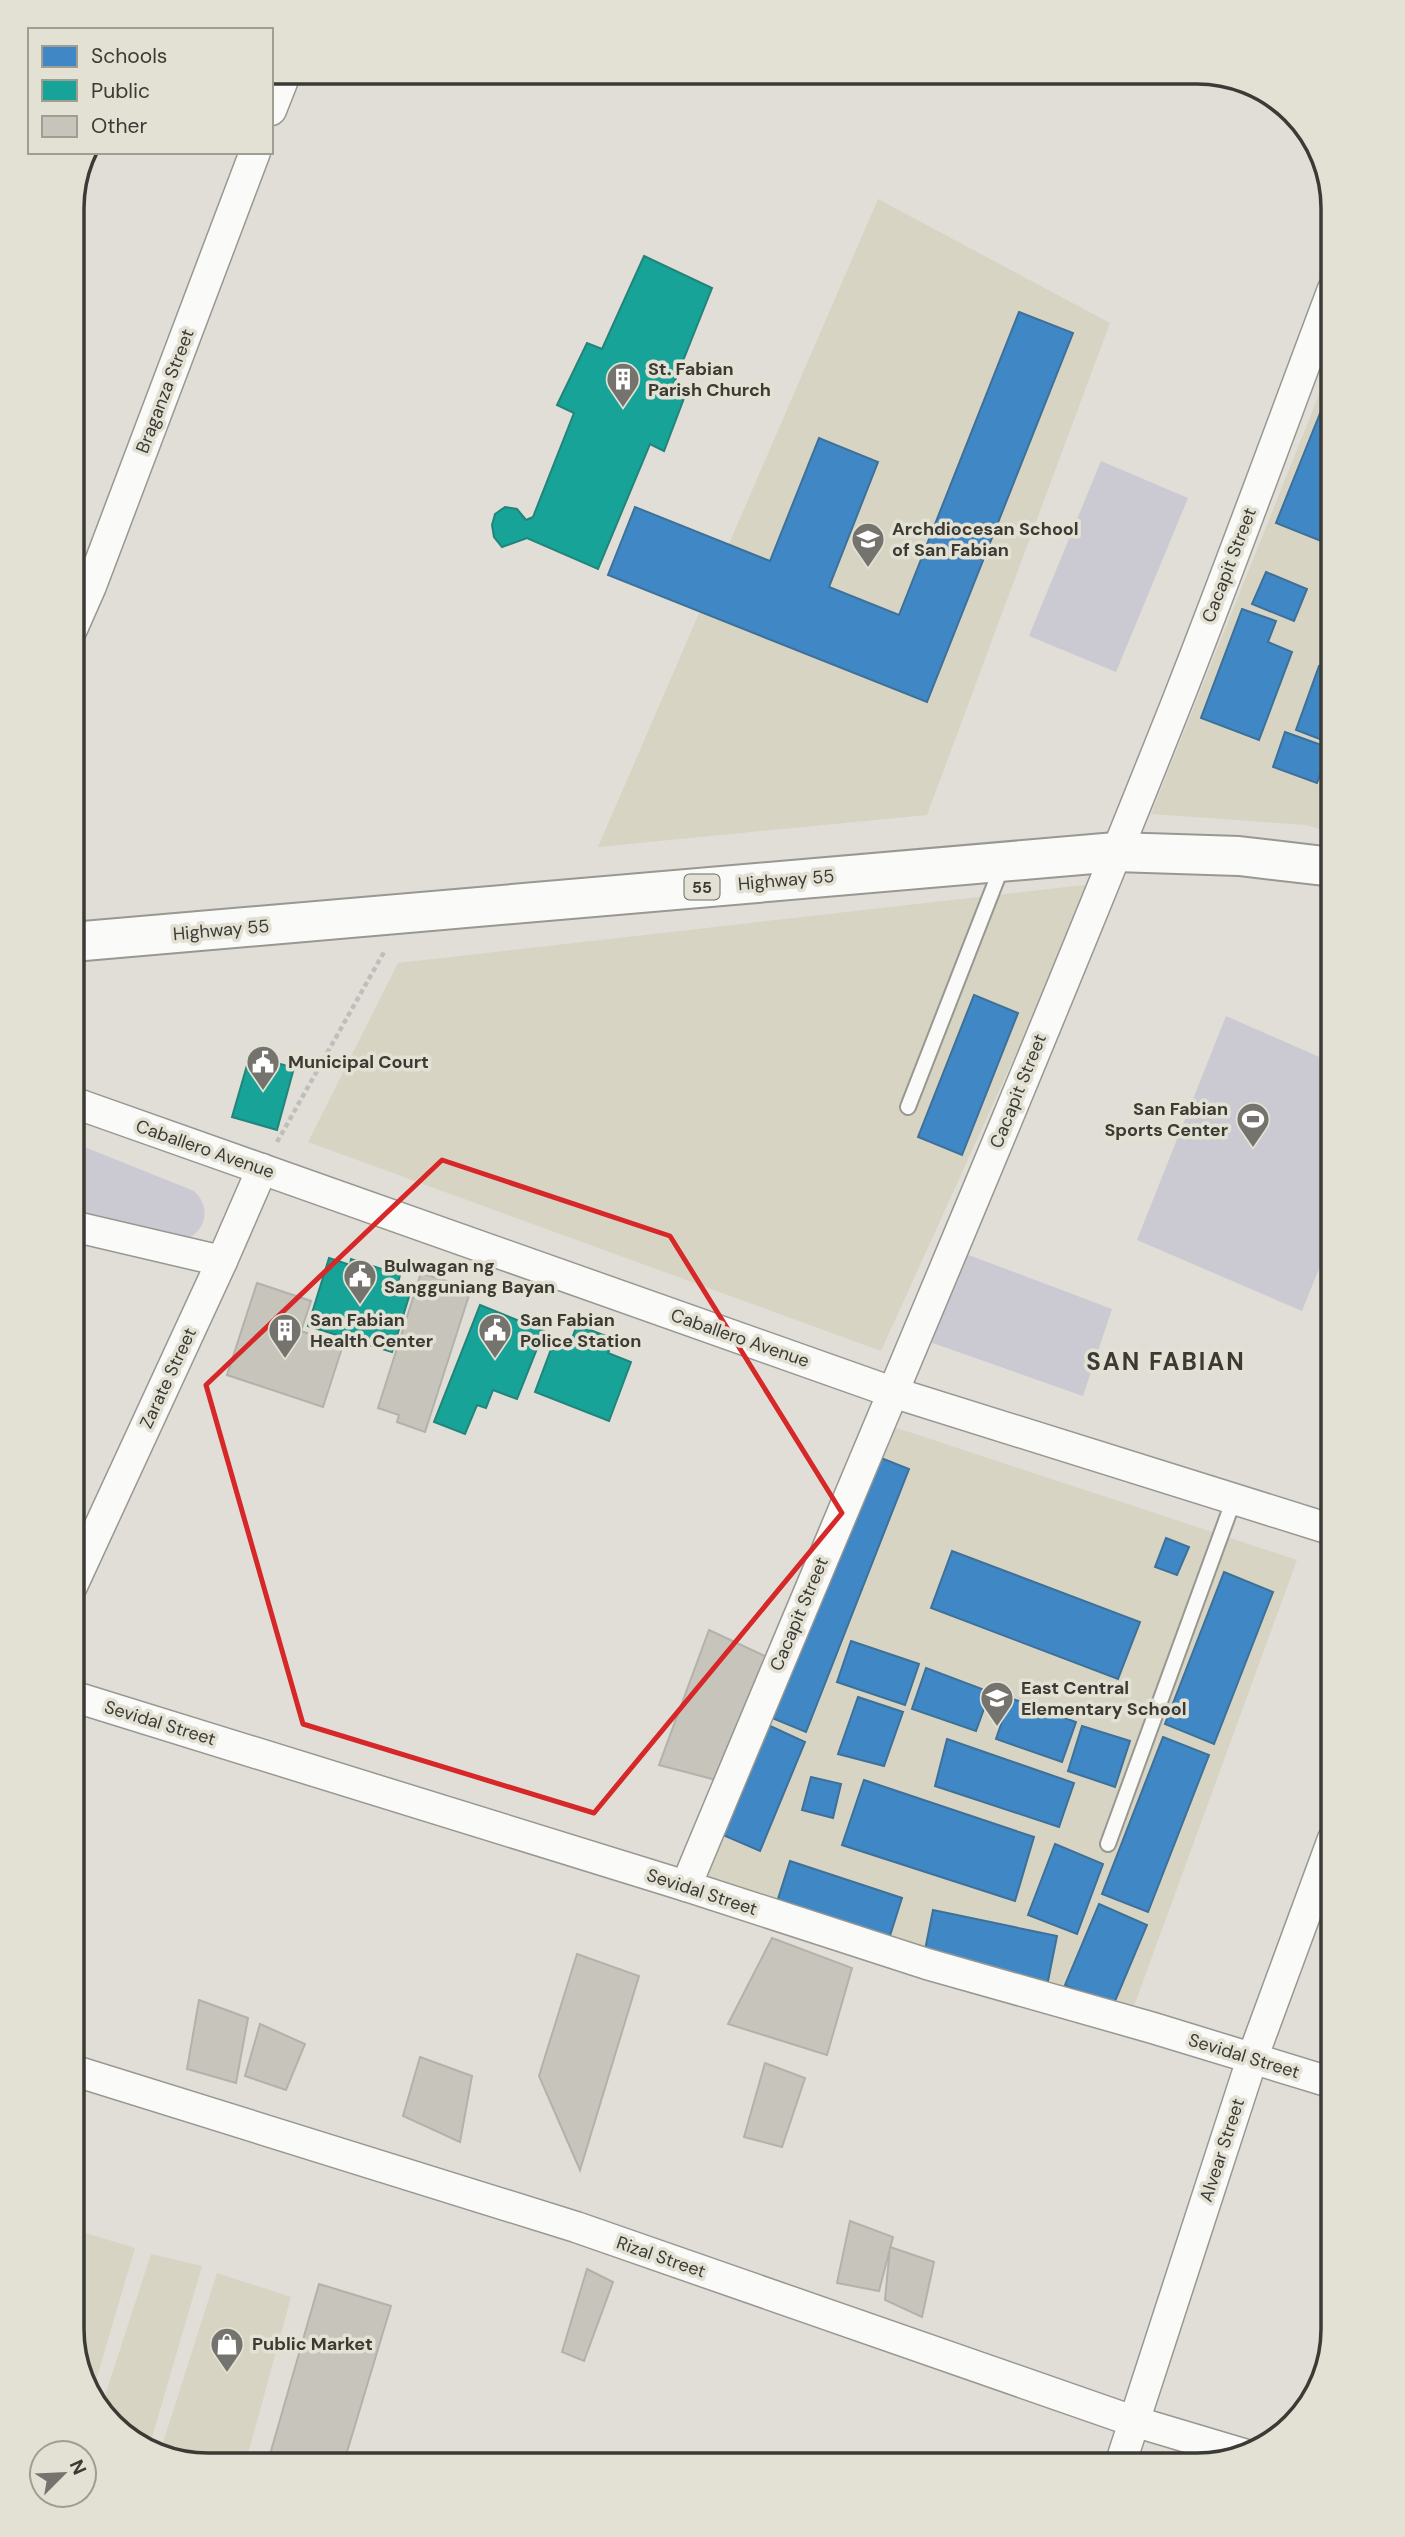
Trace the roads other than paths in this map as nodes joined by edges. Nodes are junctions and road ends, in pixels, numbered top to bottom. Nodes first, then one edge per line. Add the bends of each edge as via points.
1 (279, 84) edge
2 (273, 104) edge
3 (254, 154) edge
4 (1321, 321) edge
5 (84, 577) edge
6 (1116, 852) junction
7 (1004, 862) junction
8 (1321, 866) edge
9 (84, 941) edge
10 (84, 1106) edge
11 (908, 1107) dead end
12 (262, 1169) junction
13 (84, 1230) edge
14 (222, 1261) junction
15 (892, 1392) junction
16 (1234, 1499) junction
17 (1321, 1526) edge
18 (84, 1560) edge
19 (84, 1700) edge
20 (1108, 1844) dead end
21 (1321, 1872) edge
22 (685, 1886) junction
23 (1252, 2059) junction
24 (84, 2074) edge
25 (1321, 2079) edge
26 (1133, 2421) junction
27 (1228, 2449) edge
28 (1124, 2453) edge

1 - 2 street
3 - 5 street, Braganza Street
4 - 6 street, Cacapit Street
6 - 7 highway, Highway 55 / 55
6 - 8 highway, Highway 55 / 55 via 1239,856
6 - 15 street, Cacapit Street
7 - 9 highway, Highway 55 / 55
7 - 11 lane
10 - 12 street, Caballero Avenue
12 - 14 street, Zarate Street
12 - 15 street, Caballero Avenue
13 - 14 street
14 - 18 street, Zarate Street
15 - 16 street, Caballero Avenue
15 - 22 street, Cacapit Street
16 - 17 street, Caballero Avenue
16 - 20 lane
19 - 22 street, Sevidal Street
21 - 23 street, Alvear Street
22 - 23 street, Sevidal Street via 927,1964
23 - 25 street, Sevidal Street
23 - 26 street, Alvear Street
24 - 26 street, Rizal Street via 576,2227
26 - 27 street, Rizal Street
26 - 28 street, Alvear Street

